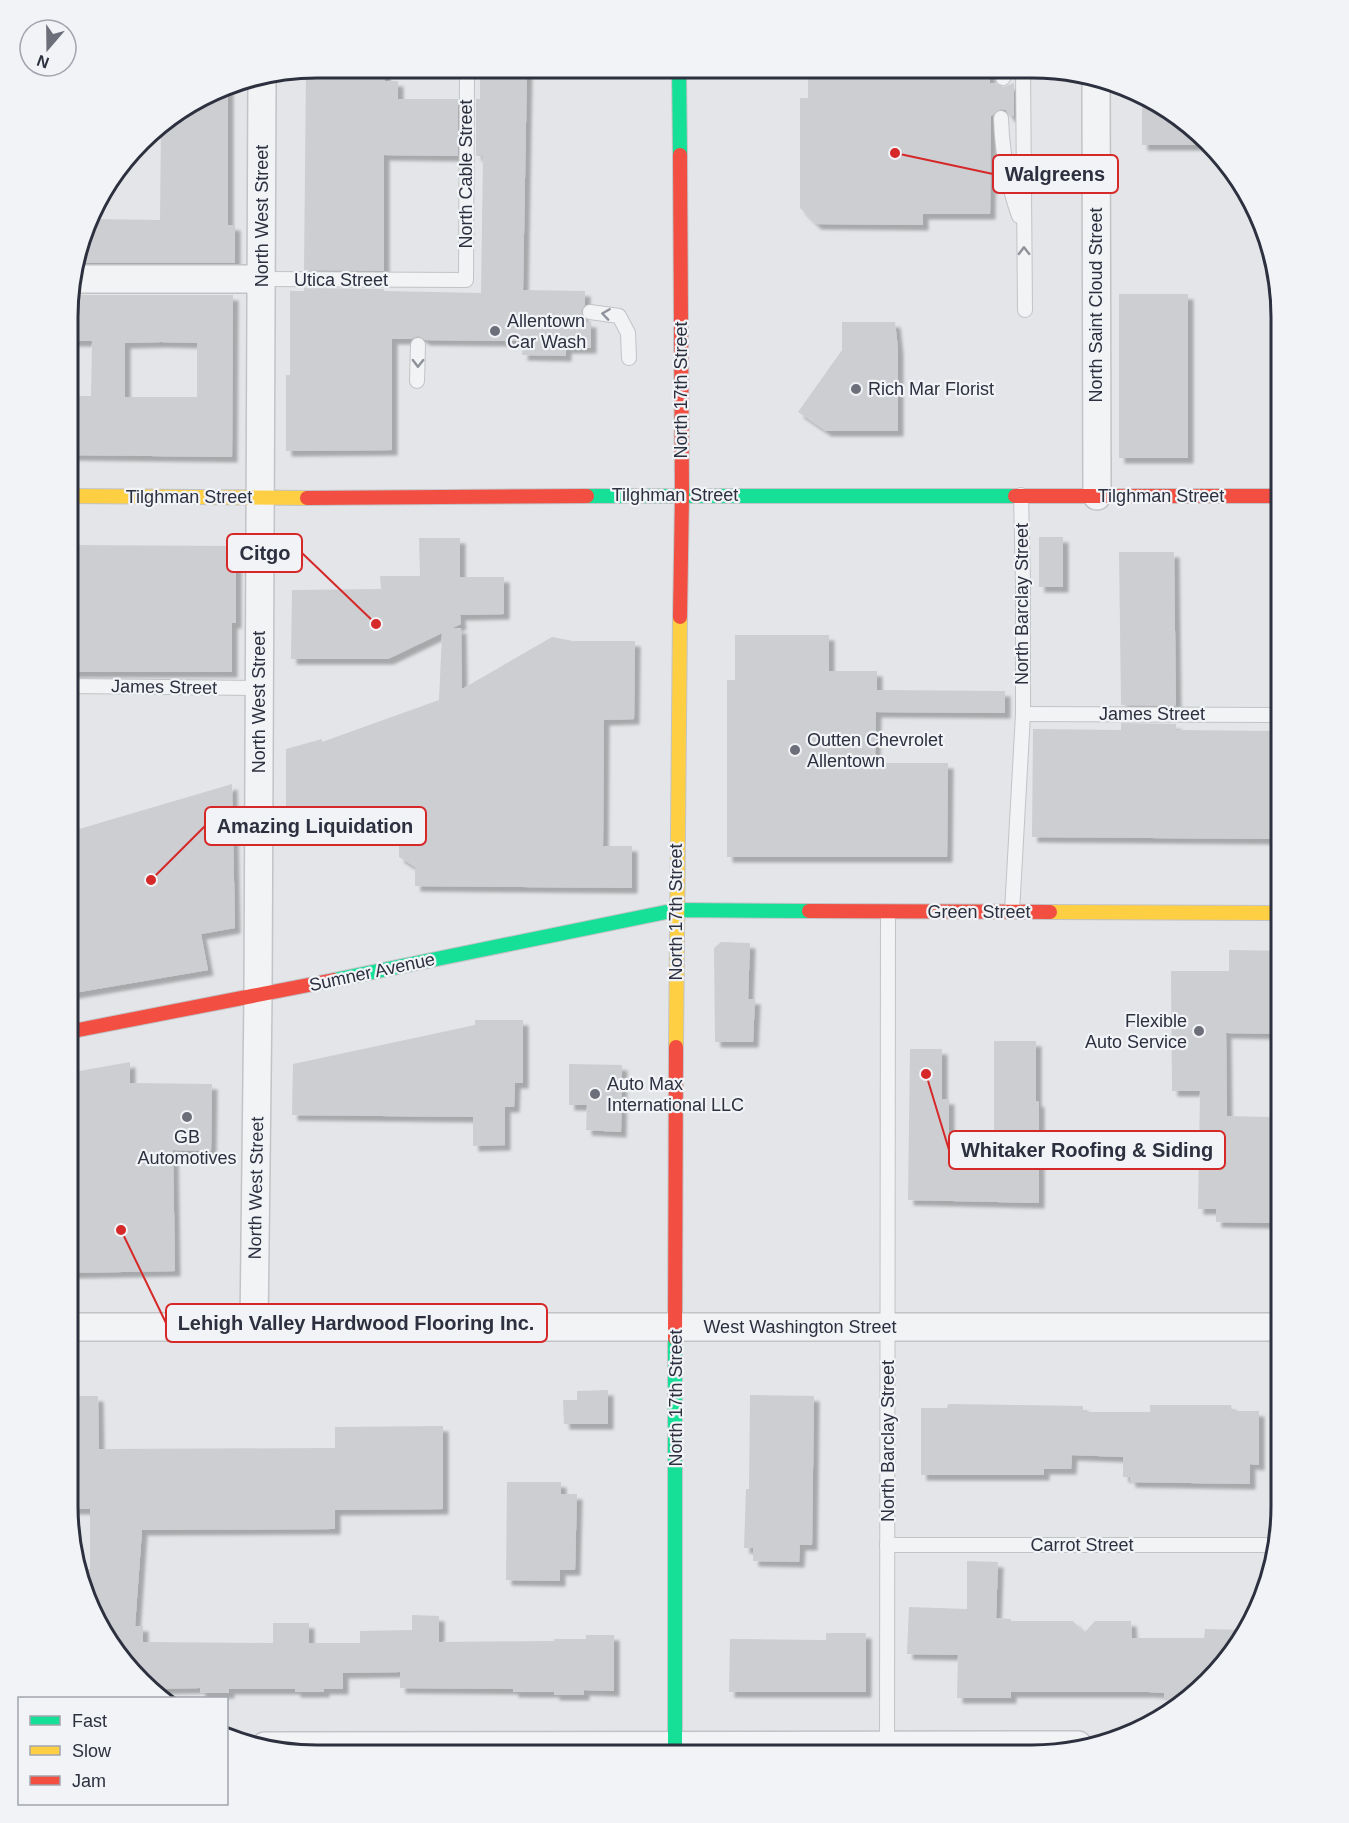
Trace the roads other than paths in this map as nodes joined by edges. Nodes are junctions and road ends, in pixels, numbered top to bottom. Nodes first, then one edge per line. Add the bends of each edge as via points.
1 (467, 78) edge
2 (679, 78) edge
3 (1023, 78) edge
4 (262, 85) edge
5 (1096, 87) edge
6 (1001, 118) dead end
7 (1023, 227) junction
8 (81, 279) edge
9 (262, 279) junction
10 (466, 280) joint
11 (1025, 310) dead end
12 (590, 312) dead end
13 (418, 345) dead end
14 (629, 358) dead end
15 (417, 381) dead end
16 (682, 495) junction
17 (1021, 495) junction
18 (78, 496) edge
19 (1097, 496) junction
20 (1271, 496) edge
21 (261, 498) junction
22 (78, 686) edge
23 (259, 688) junction
24 (1023, 714) junction
25 (1271, 715) edge
26 (676, 910) junction
27 (888, 912) junction
28 (1012, 912) junction
29 (1271, 913) edge
30 (258, 996) junction
31 (78, 1030) edge
32 (78, 1327) edge
33 (254, 1327) junction
34 (676, 1327) junction
35 (888, 1327) junction
36 (1271, 1327) edge
37 (888, 1545) junction
38 (1268, 1545) edge
39 (675, 1745) edge
40 (887, 1745) edge

1 - 10 lane, North Cable Street
2 - 16 street, North 17th Street
3 - 7 lane
4 - 9 street, North West Street
5 - 19 street, North Saint Cloud Street
6 - 7 lane via 1009,189
11 -> 7 lane
8 - 9 street, Utica Street
9 - 10 lane, Utica Street
9 - 21 street, North West Street
14 -> 12 lane via 628,333 619,316
13 -> 15 lane
16 - 17 street, Tilghman Street
16 - 21 street, Tilghman Street
16 - 26 street, North 17th Street
17 - 19 street, Tilghman Street
17 - 24 lane, North Barclay Street
18 - 21 street, Tilghman Street
19 - 20 street, Tilghman Street
21 - 23 street, North West Street
22 - 23 lane, James Street
23 - 30 street, North West Street
24 - 25 lane, James Street
24 - 28 lane, North Barclay Street
26 - 27 street, Green Street
26 - 30 street, Sumner Avenue
26 - 34 street, North 17th Street
27 - 28 street, Green Street
27 - 35 lane, North Barclay Street
28 - 29 street, Green Street
30 - 31 street, Sumner Avenue
30 - 33 street, North West Street
32 - 33 street, West Washington Street
33 - 34 street, West Washington Street
34 - 35 street, West Washington Street
34 - 39 street, North 17th Street
35 - 36 street, West Washington Street
35 - 37 lane, North Barclay Street
37 - 38 lane, Carrot Street
37 - 40 lane, North Barclay Street

